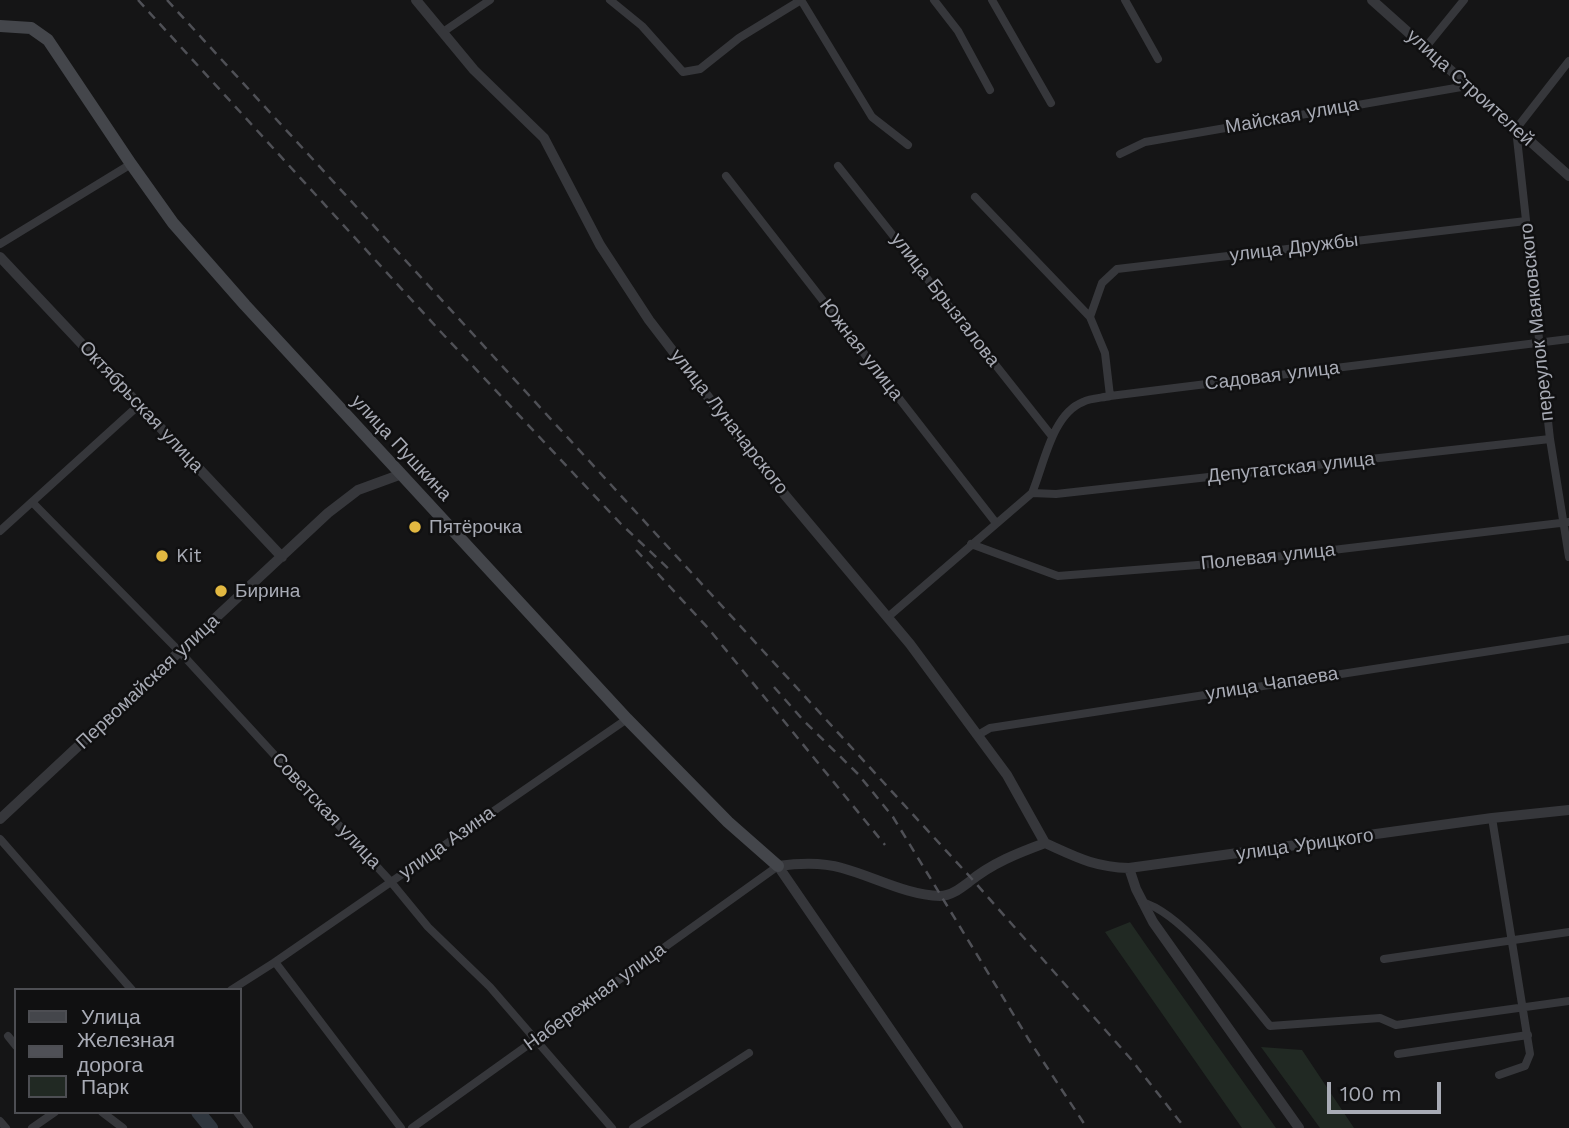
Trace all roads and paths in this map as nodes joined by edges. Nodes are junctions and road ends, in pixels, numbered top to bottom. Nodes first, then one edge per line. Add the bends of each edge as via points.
1 (416, 0) edge
2 (490, 0) edge
3 (610, 0) edge
4 (801, 0) edge
5 (934, 0) edge
6 (992, 0) edge
7 (1125, 0) edge
8 (1372, 0) edge
9 (1464, 0) edge
10 (0, 26) edge
11 (443, 32) junction
12 (1425, 48) junction
13 (1158, 59) dead end
14 (1569, 61) edge
15 (1467, 86) junction
16 (990, 90) dead end
17 (1051, 103) dead end
18 (1516, 129) junction
19 (908, 145) dead end
20 (1119, 154) dead end
21 (131, 164) junction
22 (838, 166) dead end
23 (726, 176) dead end
24 (1569, 176) edge
25 (975, 197) dead end
26 (1526, 221) junction
27 (0, 244) edge
28 (0, 257) edge
29 (1090, 317) junction
30 (1569, 339) edge
31 (1539, 343) junction
32 (1110, 396) junction
33 (139, 405) junction
34 (1051, 435) junction
35 (1550, 439) junction
36 (399, 475) junction
37 (1032, 493) junction
38 (32, 502) junction
39 (1566, 522) edge
40 (996, 523) junction
41 (0, 531) edge
42 (971, 544) junction
43 (282, 557) junction
44 (1569, 557) edge
45 (888, 617) junction
46 (1569, 639) edge
47 (180, 652) junction
48 (627, 719) junction
49 (978, 735) junction
50 (1569, 810) edge
51 (1492, 818) junction
52 (0, 819) edge
53 (0, 839) edge
54 (1045, 843) junction
55 (778, 866) junction
56 (1129, 868) junction
57 (391, 882) junction
58 (1142, 902) junction
59 (1569, 932) edge
60 (1512, 940) junction
61 (1384, 959) dead end
62 (275, 962) junction
63 (130, 988) edge
64 (235, 988) edge
65 (1569, 1001) edge
66 (1523, 1009) junction
67 (1528, 1035) junction
68 (8, 1036) dead end
69 (537, 1039) junction
70 (14, 1043) edge
71 (749, 1054) dead end
72 (1398, 1054) dead end
73 (1499, 1075) dead end
74 (52, 1114) edge
75 (105, 1114) edge
76 (0, 1121) edge
77 (6, 1128) edge
78 (32, 1128) edge
79 (123, 1128) edge
80 (401, 1128) edge
81 (412, 1128) edge
82 (612, 1128) edge
83 (633, 1128) edge
84 (958, 1128) edge
85 (1299, 1128) edge

1 - 11 street, улица Луначарского
2 - 11 street
3 - 4 street via 642,26 683,72 700,69 739,38
4 - 19 street via 872,117
5 - 16 street via 958,31
6 - 17 street
7 - 13 street
8 - 12 street, улица Строителей
9 - 12 street
10 - 21 main road, улица Пушкина via 31,28 48,40
11 - 45 street, улица Луначарского via 474,70 544,138 600,245 649,320 764,470
12 - 15 street, улица Строителей
14 - 18 street
15 - 18 street, улица Строителей
15 - 20 street, Майская улица via 1145,142
18 - 24 street, улица Строителей
18 - 26 street, переулок Маяковского
21 - 27 street
21 - 36 main road, улица Пушкина via 173,223
22 - 34 street, улица Брызгалова
23 - 40 street, Южная улица
25 - 29 street
26 - 29 street, улица Дружбы via 1118,269 1102,283
26 - 31 street, переулок Маяковского
28 - 33 street, Октябрьская улица
29 - 32 street via 1105,353
30 - 31 street, Садовая улица
31 - 32 street, Садовая улица
31 - 35 street, переулок Маяковского
32 - 34 street, Садовая улица via 1081,402
33 - 38 street
33 - 43 street, Октябрьская улица
34 - 37 street, Садовая улица
35 - 37 street, Депутатская улица via 1070,493
35 - 39 street, переулок Маяковского
36 - 43 street, Первомайская улица via 345,498
36 - 48 main road, улица Пушкина
37 - 40 street
38 - 41 street
38 - 47 street, Советская улица
39 - 42 street, Полевая улица via 1223,563 1058,576
39 - 44 street, переулок Маяковского
40 - 42 street
42 - 45 street
43 - 47 street, Первомайская улица
45 - 49 street, улица Луначарского
46 - 49 street, улица Чапаева via 990,727
47 - 52 street, Первомайская улица
47 - 57 street, Советская улица
48 - 55 main road, улица Пушкина
48 - 57 street, улица Азина
49 - 54 street, улица Луначарского via 1007,775
50 - 51 street, улица Урицкого
51 - 56 street, улица Урицкого
51 - 60 street
53 - 63 street
54 - 55 street via 1012,855 943,896 905,890 841,867
54 - 56 street, улица Урицкого via 1088,863
55 - 69 street, Набережная улица
55 - 84 street
56 - 58 street
57 - 62 street, улица Азина
57 - 69 street, Советская улица via 428,927
58 - 66 street via 1167,913 1222,967 1270,1027 1380,1018 1396,1024
58 - 85 street
59 - 60 street
60 - 61 street
60 - 66 street
62 - 64 street, улица Азина
62 - 80 street
65 - 66 street
66 - 67 street
67 - 72 street
67 - 73 street via 1530,1054 1525,1066
68 - 70 street
69 - 81 street, Набережная улица
69 - 82 street, Советская улица
71 - 83 street
74 - 78 street
75 - 79 street
76 - 77 street

